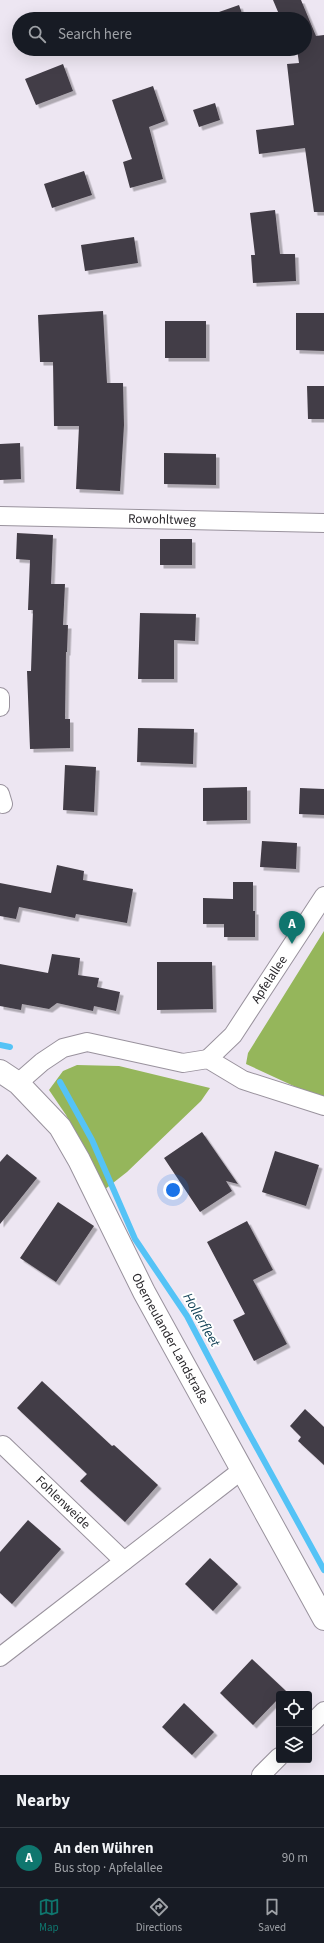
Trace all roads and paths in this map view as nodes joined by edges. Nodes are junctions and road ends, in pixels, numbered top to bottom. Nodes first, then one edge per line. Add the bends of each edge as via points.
1 (0, 516) edge
2 (324, 523) edge
3 (0, 697) edge
4 (0, 707) edge
5 (324, 896) edge
6 (208, 1059) junction
7 (9, 1077) edge
8 (324, 1106) edge
9 (3, 1445) dead end
10 (242, 1470) junction
11 (124, 1561) junction
12 (324, 1619) edge
13 (0, 1657) edge
14 (324, 1711) edge
15 (312, 1723) edge
16 (276, 1760) edge
17 (261, 1775) edge

1 - 2 street, Rowohltweg
3 - 4 street
5 - 6 street, Apfelallee via 233,1034
6 - 7 street via 183,1063 87,1042 63,1048 42,1062
6 - 8 street via 243,1080
7 - 10 street, Oberneulander Landstraße via 60,1127 144,1292
9 - 11 street, Fohlenweide
10 - 11 street
10 - 12 street, Oberneulander Landstraße
11 - 13 street
14 - 15 street
16 - 17 street

